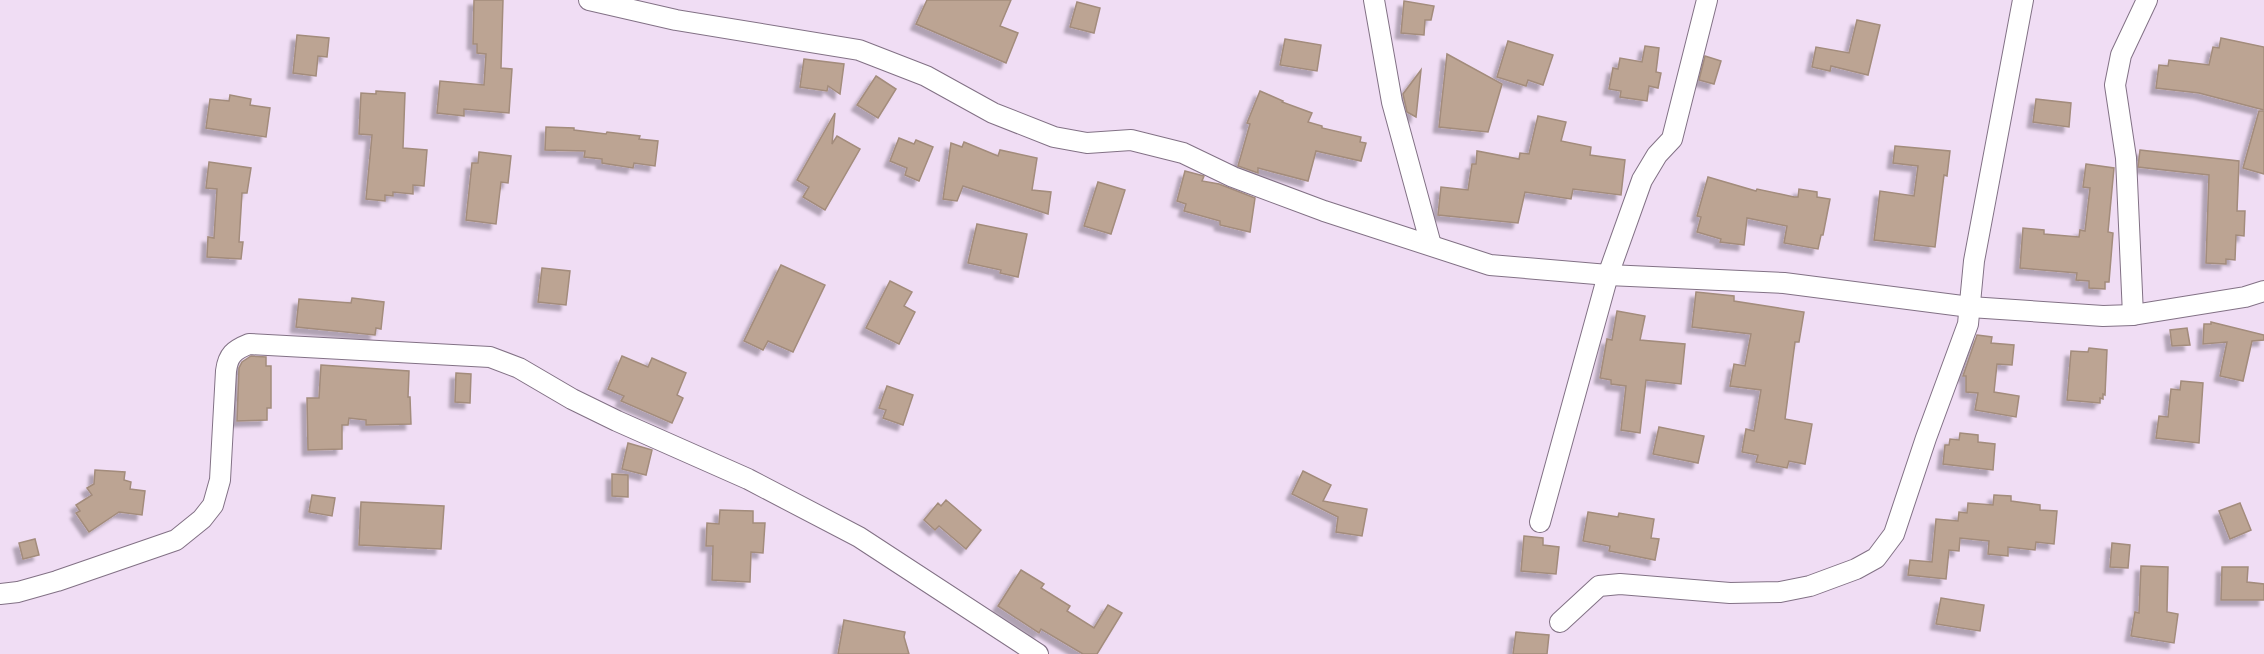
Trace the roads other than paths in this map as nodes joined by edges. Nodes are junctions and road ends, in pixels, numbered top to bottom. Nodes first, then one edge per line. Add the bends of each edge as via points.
1 (589, 0) edge
2 (1374, 0) edge
3 (1707, 0) edge
4 (2023, 0) edge
5 (2147, 0) edge
6 (1431, 246) junction
7 (1608, 275) junction
8 (2264, 291) edge
9 (1970, 307) junction
10 (2133, 315) junction
11 (1540, 522) dead end
12 (0, 594) edge
13 (1560, 622) dead end
14 (1038, 654) edge

1 - 6 street via 676,20 859,50 926,76 993,113 1054,137 1087,142 1131,140 1183,153 1233,177
2 - 6 street via 1392,102
3 - 7 street via 1672,139 1656,155 1642,180
4 - 9 street via 1974,261
5 - 10 street via 2121,55 2115,86 2126,158
6 - 7 street via 1490,265
7 - 9 street via 1784,284
7 - 11 street
8 - 10 street
9 - 10 street
9 - 13 street via 1968,324 1894,534 1876,558 1810,586 1780,592 1599,586
12 - 14 street via 57,581 176,540 202,519 213,505 220,480 226,371 228,357 236,349 249,344 490,357 519,368 617,422 748,479 859,537

